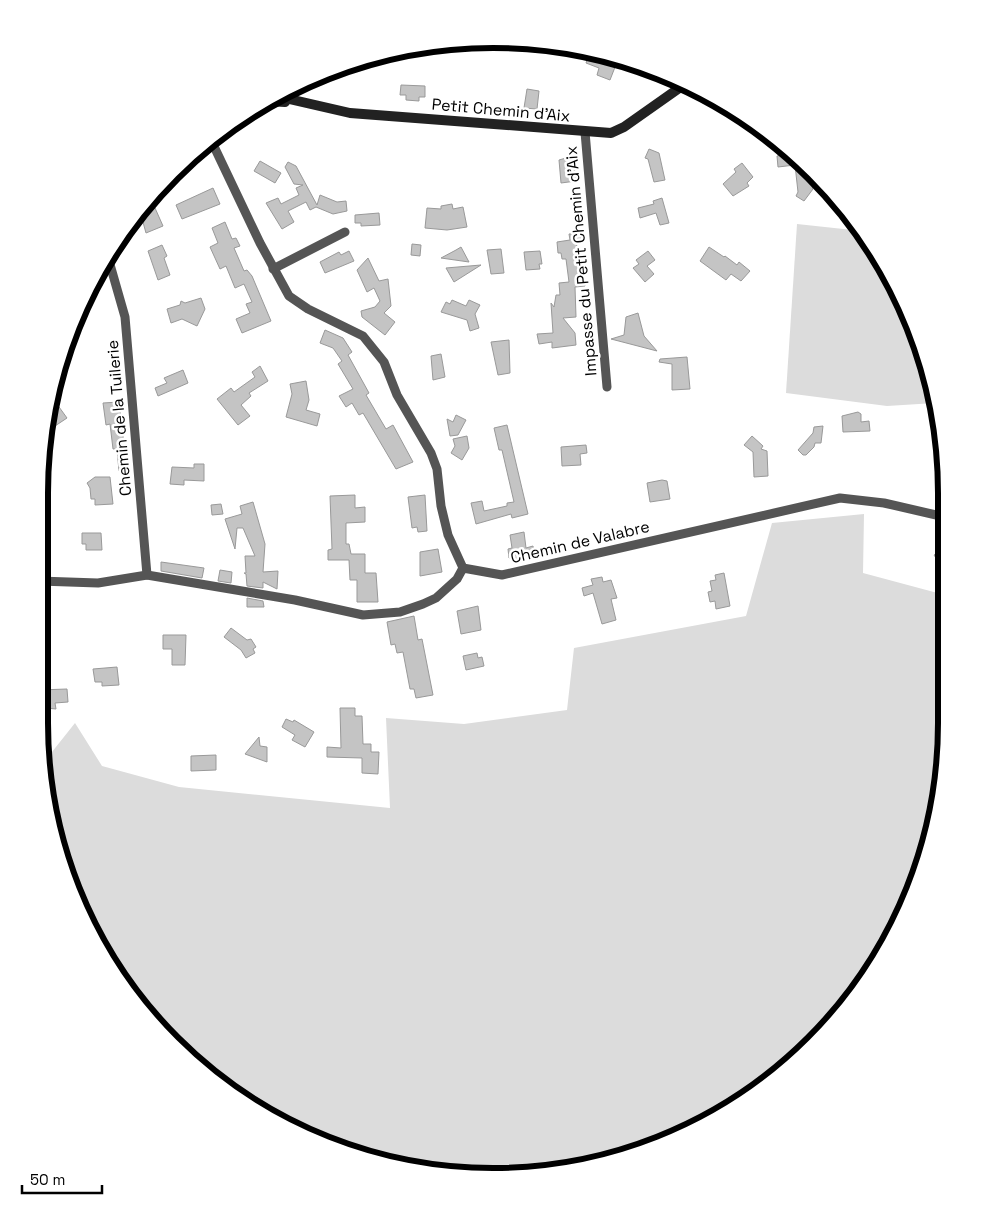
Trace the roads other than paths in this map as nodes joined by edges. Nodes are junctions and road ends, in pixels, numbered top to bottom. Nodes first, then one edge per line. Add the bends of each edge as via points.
1 (679, 88) edge
2 (286, 98) edge
3 (280, 101) edge
4 (301, 102) junction
5 (585, 132) junction
6 (214, 146) edge
7 (344, 232) dead end
8 (110, 265) edge
9 (273, 270) junction
10 (607, 386) dead end
11 (938, 515) edge
12 (463, 568) junction
13 (147, 574) junction
14 (48, 581) edge

1 - 5 street, Petit Chemin d'Aix via 611,134
2 - 4 street, Petit Chemin d'Aix
3 - 4 street, Petit Chemin d'Aix
4 - 5 street, Petit Chemin d'Aix via 350,113
5 - 10 street, Impasse du Petit Chemin d'Aix
6 - 9 street
7 - 9 street
8 - 13 street, Chemin de la Tuilerie via 125,316
9 - 12 street via 289,296 363,336 384,362 397,395 434,461 448,535
11 - 12 street, Chemin de Valabre via 884,503 840,498 502,575
12 - 13 street via 457,579 436,598 400,612 363,615
13 - 14 street via 98,583

